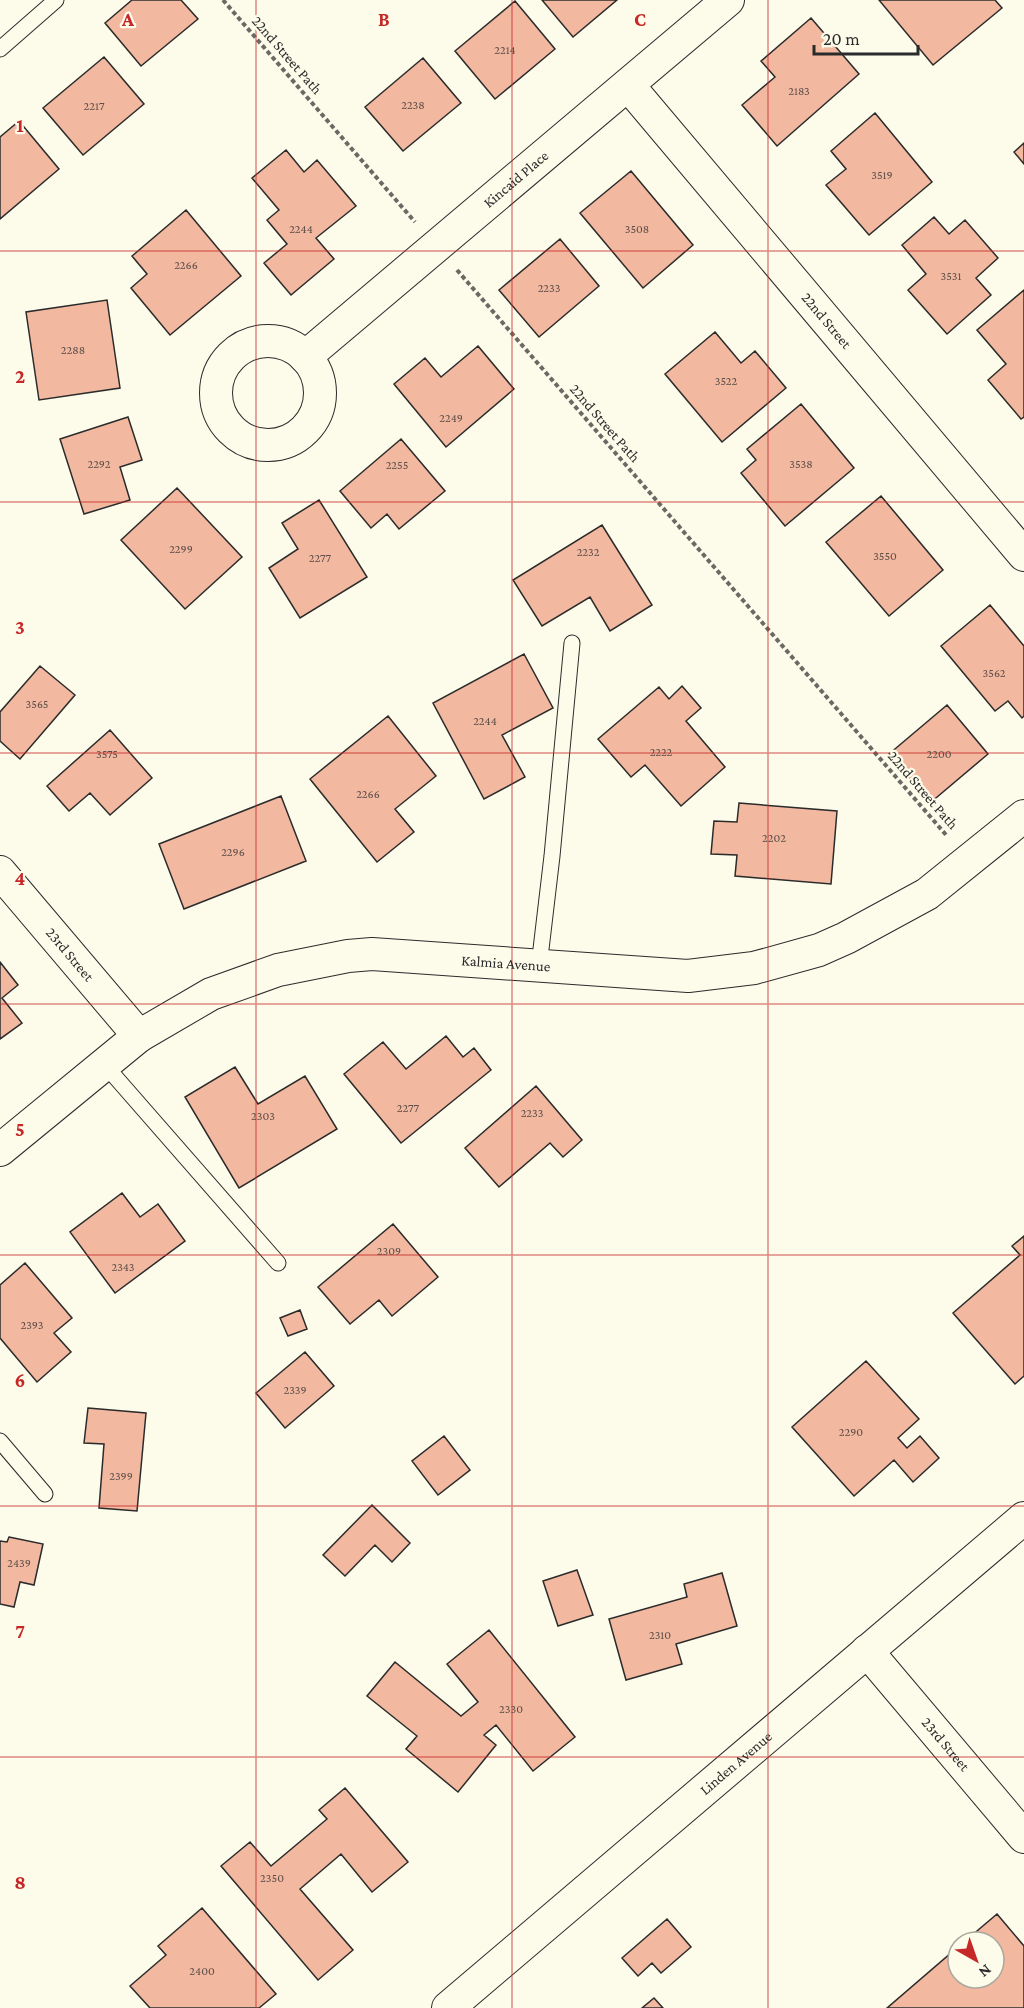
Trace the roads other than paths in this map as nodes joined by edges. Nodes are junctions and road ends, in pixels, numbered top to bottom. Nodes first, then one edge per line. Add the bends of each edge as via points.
1 (56, 0) edge
2 (728, 0) edge
3 (0, 49) edge
4 (628, 85) junction
5 (305, 357) dead end
6 (1024, 555) edge
7 (572, 643) dead end
8 (1024, 816) edge
9 (0, 872) edge
10 (539, 966) junction
11 (139, 1036) junction
12 (104, 1064) junction
13 (0, 1150) edge
14 (278, 1263) dead end
15 (0, 1441) edge
16 (45, 1494) dead end
17 (1024, 1518) edge
18 (867, 1651) junction
19 (1024, 1837) edge
20 (448, 2008) edge

1 - 3 lane
2 - 4 street, Kincaid Place
4 - 5 street, Kincaid Place
4 - 6 street, 22nd Street
7 - 10 lane
8 - 10 street, Kalmia Avenue via 927,894 819,950 754,968 687,976
9 - 11 street, 23rd Street
10 - 11 street, Kalmia Avenue via 372,954 348,956 278,970 211,994
11 - 12 street, Kalmia Avenue
12 - 13 street, Kalmia Avenue
12 - 14 lane
15 - 16 lane
17 - 18 street, Linden Avenue
18 - 19 street, 23rd Street
18 - 20 street, Linden Avenue

